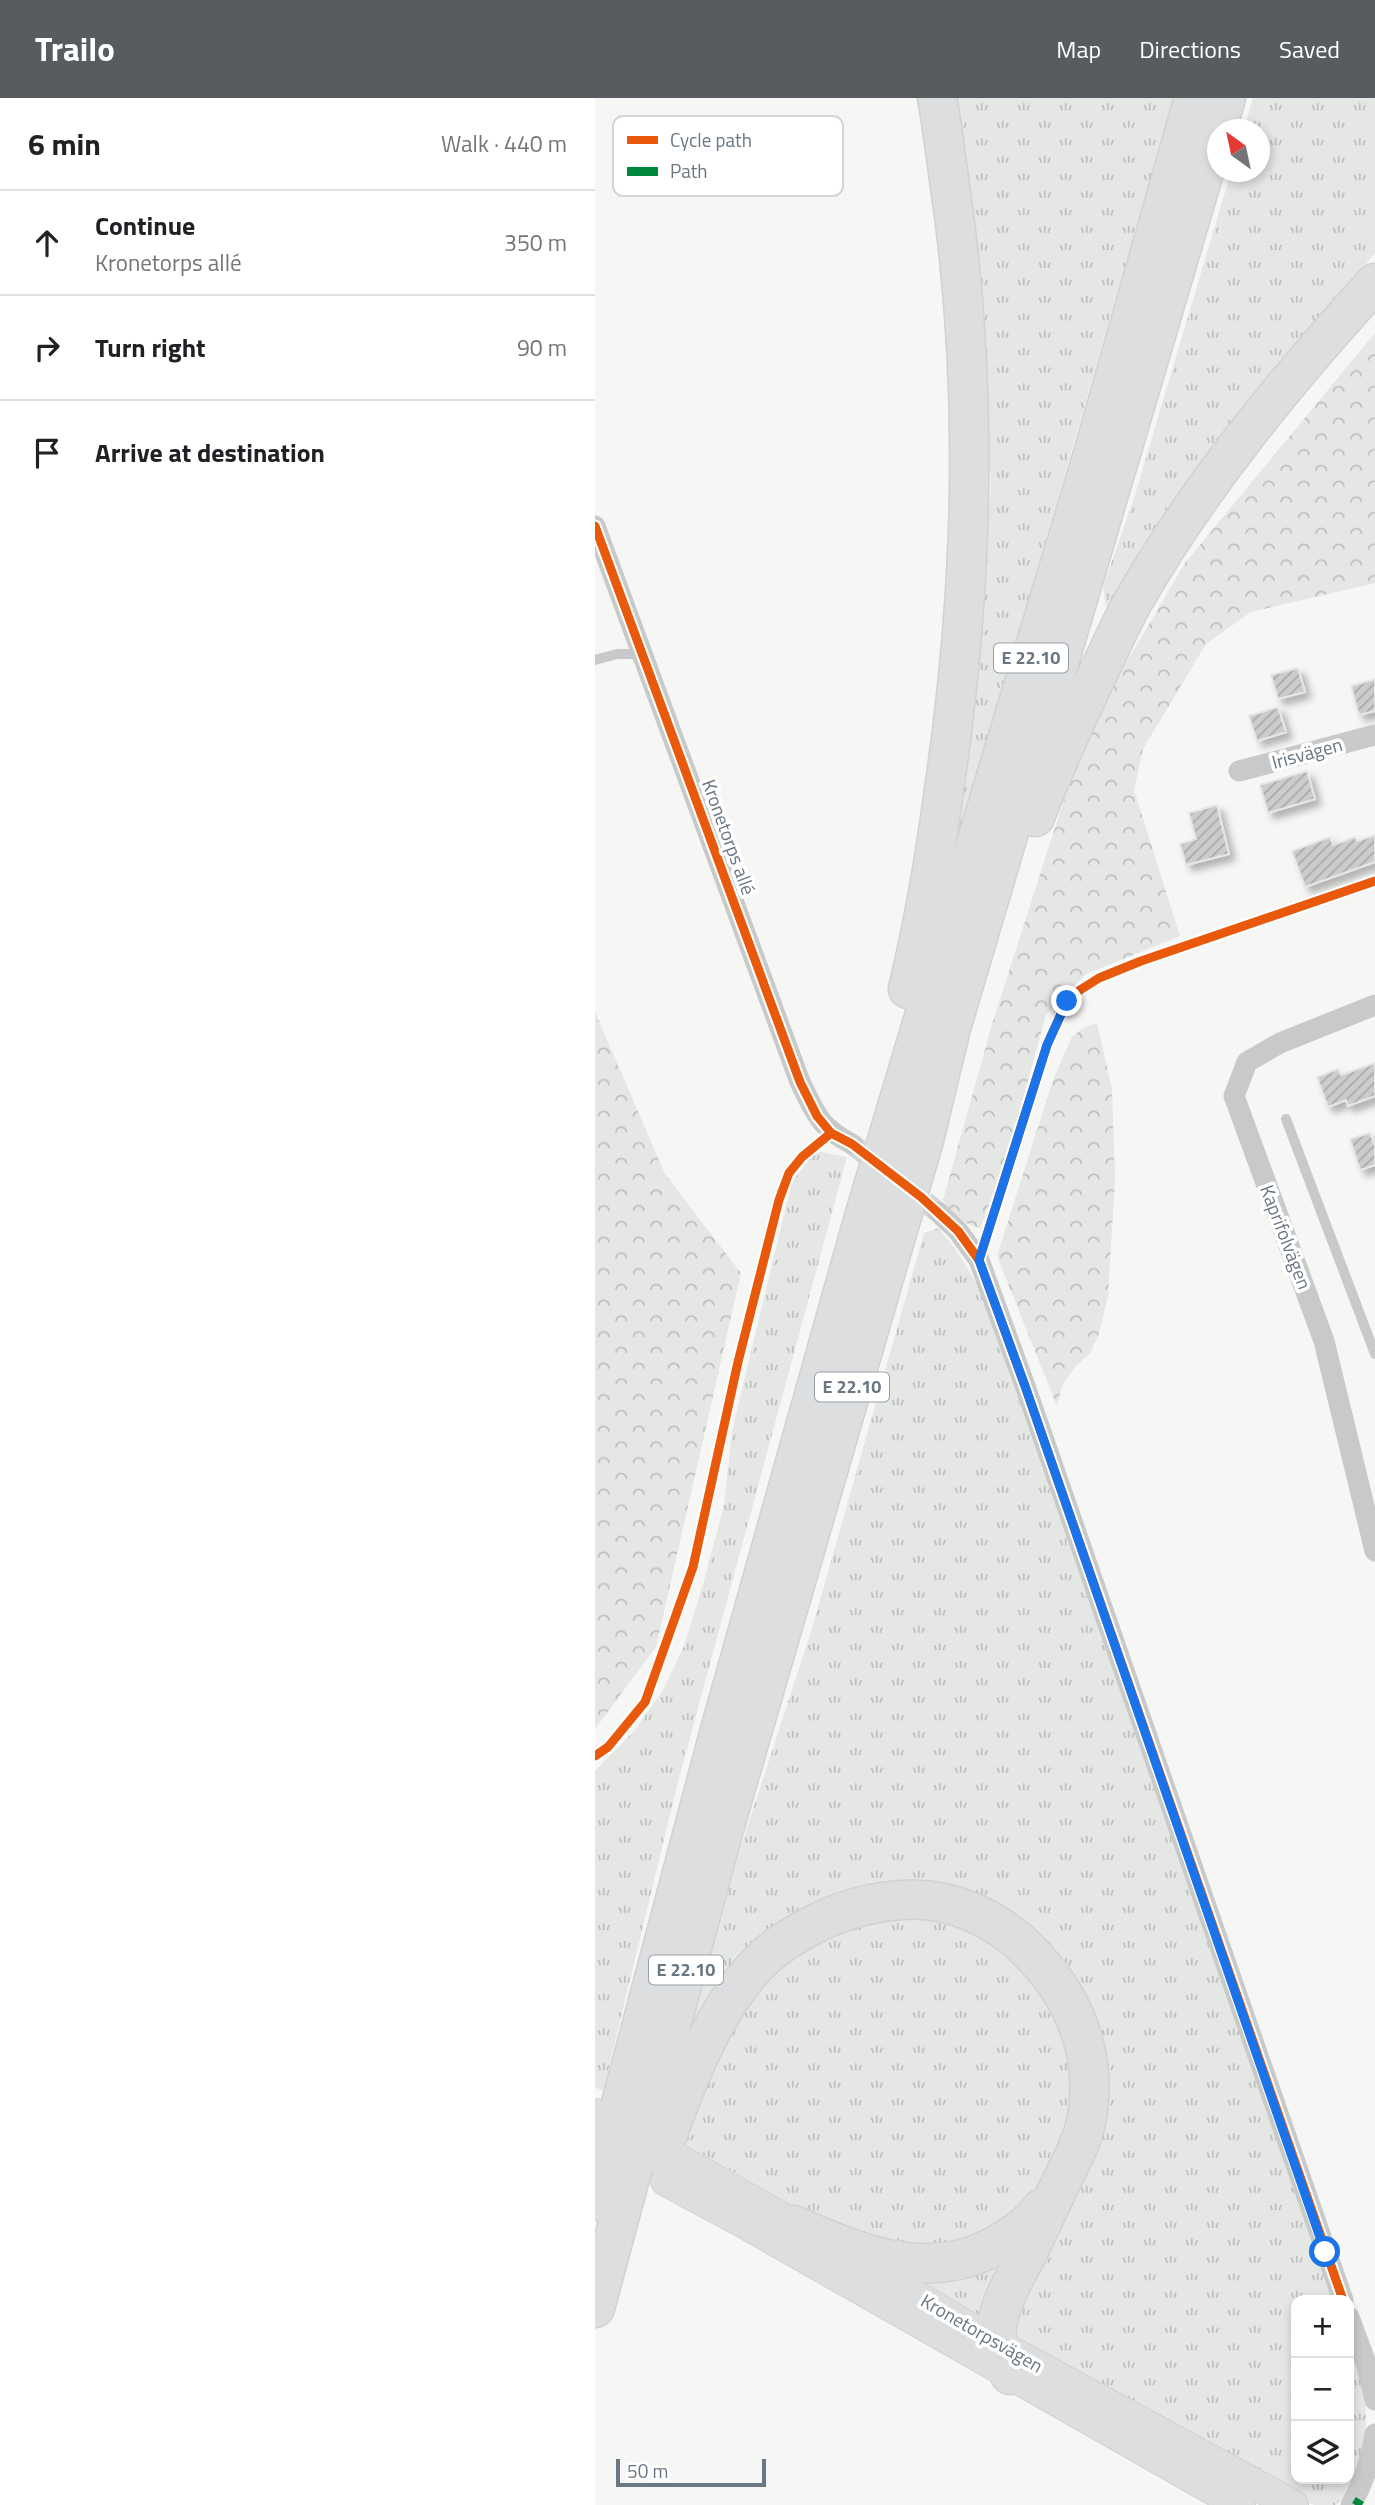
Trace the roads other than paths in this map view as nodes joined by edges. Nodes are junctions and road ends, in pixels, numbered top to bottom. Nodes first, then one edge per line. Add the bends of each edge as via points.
1 (937, 98) edge
2 (1194, 98) edge
3 (1226, 98) edge
4 (1375, 283) edge
5 (595, 526) edge
6 (643, 654) junction
7 (595, 660) edge
8 (1375, 735) edge
9 (1239, 771) dead end
10 (1375, 1005) edge
11 (1286, 1119) dead end
12 (924, 1140) junction
13 (852, 1144) tunnel mouth
14 (938, 1212) tunnel mouth
15 (864, 1217) junction
16 (1375, 1354) edge
17 (1374, 1547) edge
18 (1059, 2187) junction
19 (595, 2201) edge
20 (794, 2225) junction
21 (1341, 2295) edge
22 (595, 2308) edge
23 (595, 2321) edge
24 (1354, 2331) edge
25 (1004, 2359) junction
26 (1375, 2400) edge
27 (1375, 2434) edge
28 (1240, 2505) edge
29 (1293, 2505) edge
30 (1351, 2505) edge

1 - 15 highway via 958,244 969,401 960,659 933,871 874,1134
2 - 15 highway, E 22.10 via 1084,484
3 - 12 highway, E 22.10 via 951,1028
4 - 12 highway via 1205,491 1133,601 1046,789 978,1003
5 - 6 street, Kronetorps allé
6 - 7 lane
6 - 13 street, Kronetorps allé via 800,1082 824,1125
8 - 9 street, Irisvägen
10 - 17 street, Kaprifolvägen via 1280,1043 1247,1062 1234,1096 1324,1340
11 - 16 lane
12 - 22 highway, E 22.10 via 724,1829
14 - 21 street via 979,1260
15 - 19 highway, E 22.10 via 720,1730
18 - 20 highway via 1031,2222 1007,2240 976,2256 943,2263 907,2264 873,2257
18 - 23 highway via 1078,2148 1088,2111 1083,2036 1066,1996 1015,1937 982,1916 944,1903 907,1899 854,1907 813,1923 779,1945 748,1975 725,2008 679,2100 644,2206
18 - 25 highway via 1010,2287 999,2320
20 - 25 main road, Kronetorpsvägen
20 - 25 main road, Kronetorpsvägen via 669,2169 748,2225
24 - 26 street
25 - 28 main road, Kronetorpsvägen
25 - 29 main road, Kronetorpsvägen
27 - 30 street via 1364,2481

